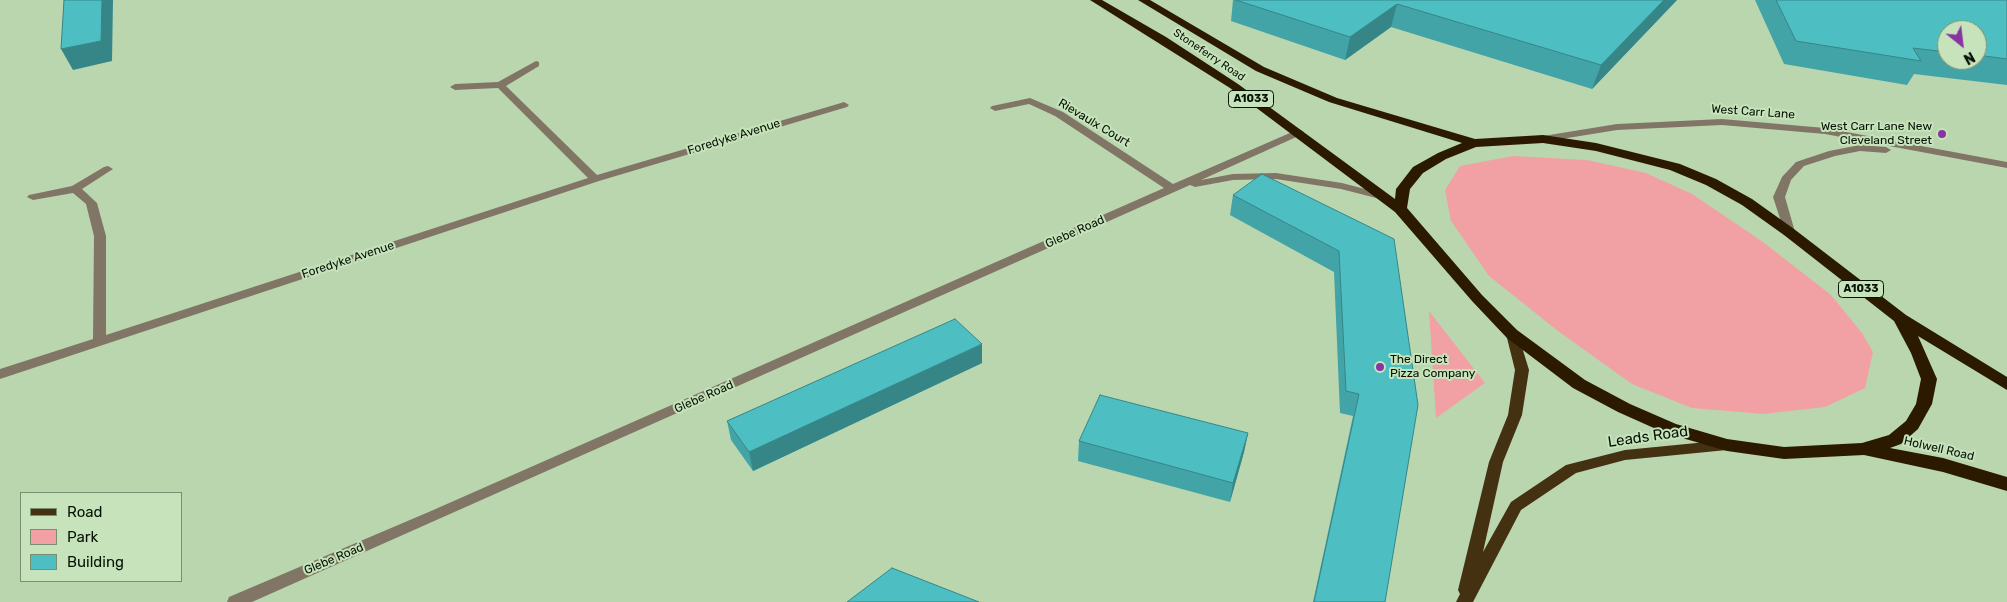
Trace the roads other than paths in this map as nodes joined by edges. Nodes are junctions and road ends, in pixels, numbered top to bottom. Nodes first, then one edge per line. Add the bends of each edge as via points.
1 (1095, 0) edge
2 (1143, 0) edge
3 (536, 64) dead end
4 (500, 85) junction
5 (455, 87) dead end
6 (844, 105) dead end
7 (995, 108) dead end
8 (1299, 132) junction
9 (1543, 139) junction
10 (1474, 143) junction
11 (1931, 152) junction
12 (2007, 165) edge
13 (108, 169) dead end
14 (595, 179) junction
15 (75, 189) junction
16 (1173, 189) junction
17 (33, 197) dead end
18 (1384, 197) junction
19 (1400, 209) junction
20 (1789, 232) junction
21 (1900, 318) junction
22 (1512, 334) junction
23 (100, 340) junction
24 (0, 374) edge
25 (2007, 384) edge
26 (1727, 445) junction
27 (1862, 448) junction
28 (2007, 484) edge
29 (235, 602) edge
30 (1463, 602) edge

1 - 8 highway, Stoneferry Road / A1033 via 1162,39
2 - 10 highway, Stoneferry Road / A1033 via 1260,69 1333,100
3 - 4 street
4 - 5 street
4 - 14 street
6 - 14 street, Foredyke Avenue
7 - 16 street, Rievaulx Court via 1030,101 1059,114
8 - 16 street, Glebe Road
8 - 18 highway, Stoneferry Road / A1033
9 - 10 highway, A1033
9 - 11 street, West Carr Lane via 1617,127 1722,122 1825,131
9 - 20 highway, A1033 via 1596,147 1675,167 1748,202
10 - 19 highway, A1033 via 1418,170 1403,189
11 - 12 street, West Carr Lane
11 - 20 street, West Carr Lane via 1860,148 1800,164 1786,179 1779,197
13 - 15 street
14 - 23 street, Foredyke Avenue
15 - 17 street
15 - 23 street via 91,203 100,236
16 - 18 street, Glebe Road via 1233,177 1276,176 1342,186
16 - 29 street, Glebe Road
18 - 19 highway, Stoneferry Road / A1033
19 - 22 highway, A1033
20 - 21 highway, A1033
21 - 25 highway, A1033
21 - 27 highway, A1033 via 1929,379 1924,404 1912,425 1895,440
22 - 26 highway, A1033 via 1579,384 1624,408 1671,429
22 - 30 main road, Leads Road via 1522,370 1515,416 1496,462
23 - 24 street, Foredyke Avenue
26 - 27 highway, A1033 via 1784,454
26 - 30 main road, Leads Road via 1625,455 1571,469 1516,506
27 - 28 highway, Holwell Road / A1033 via 1943,465

